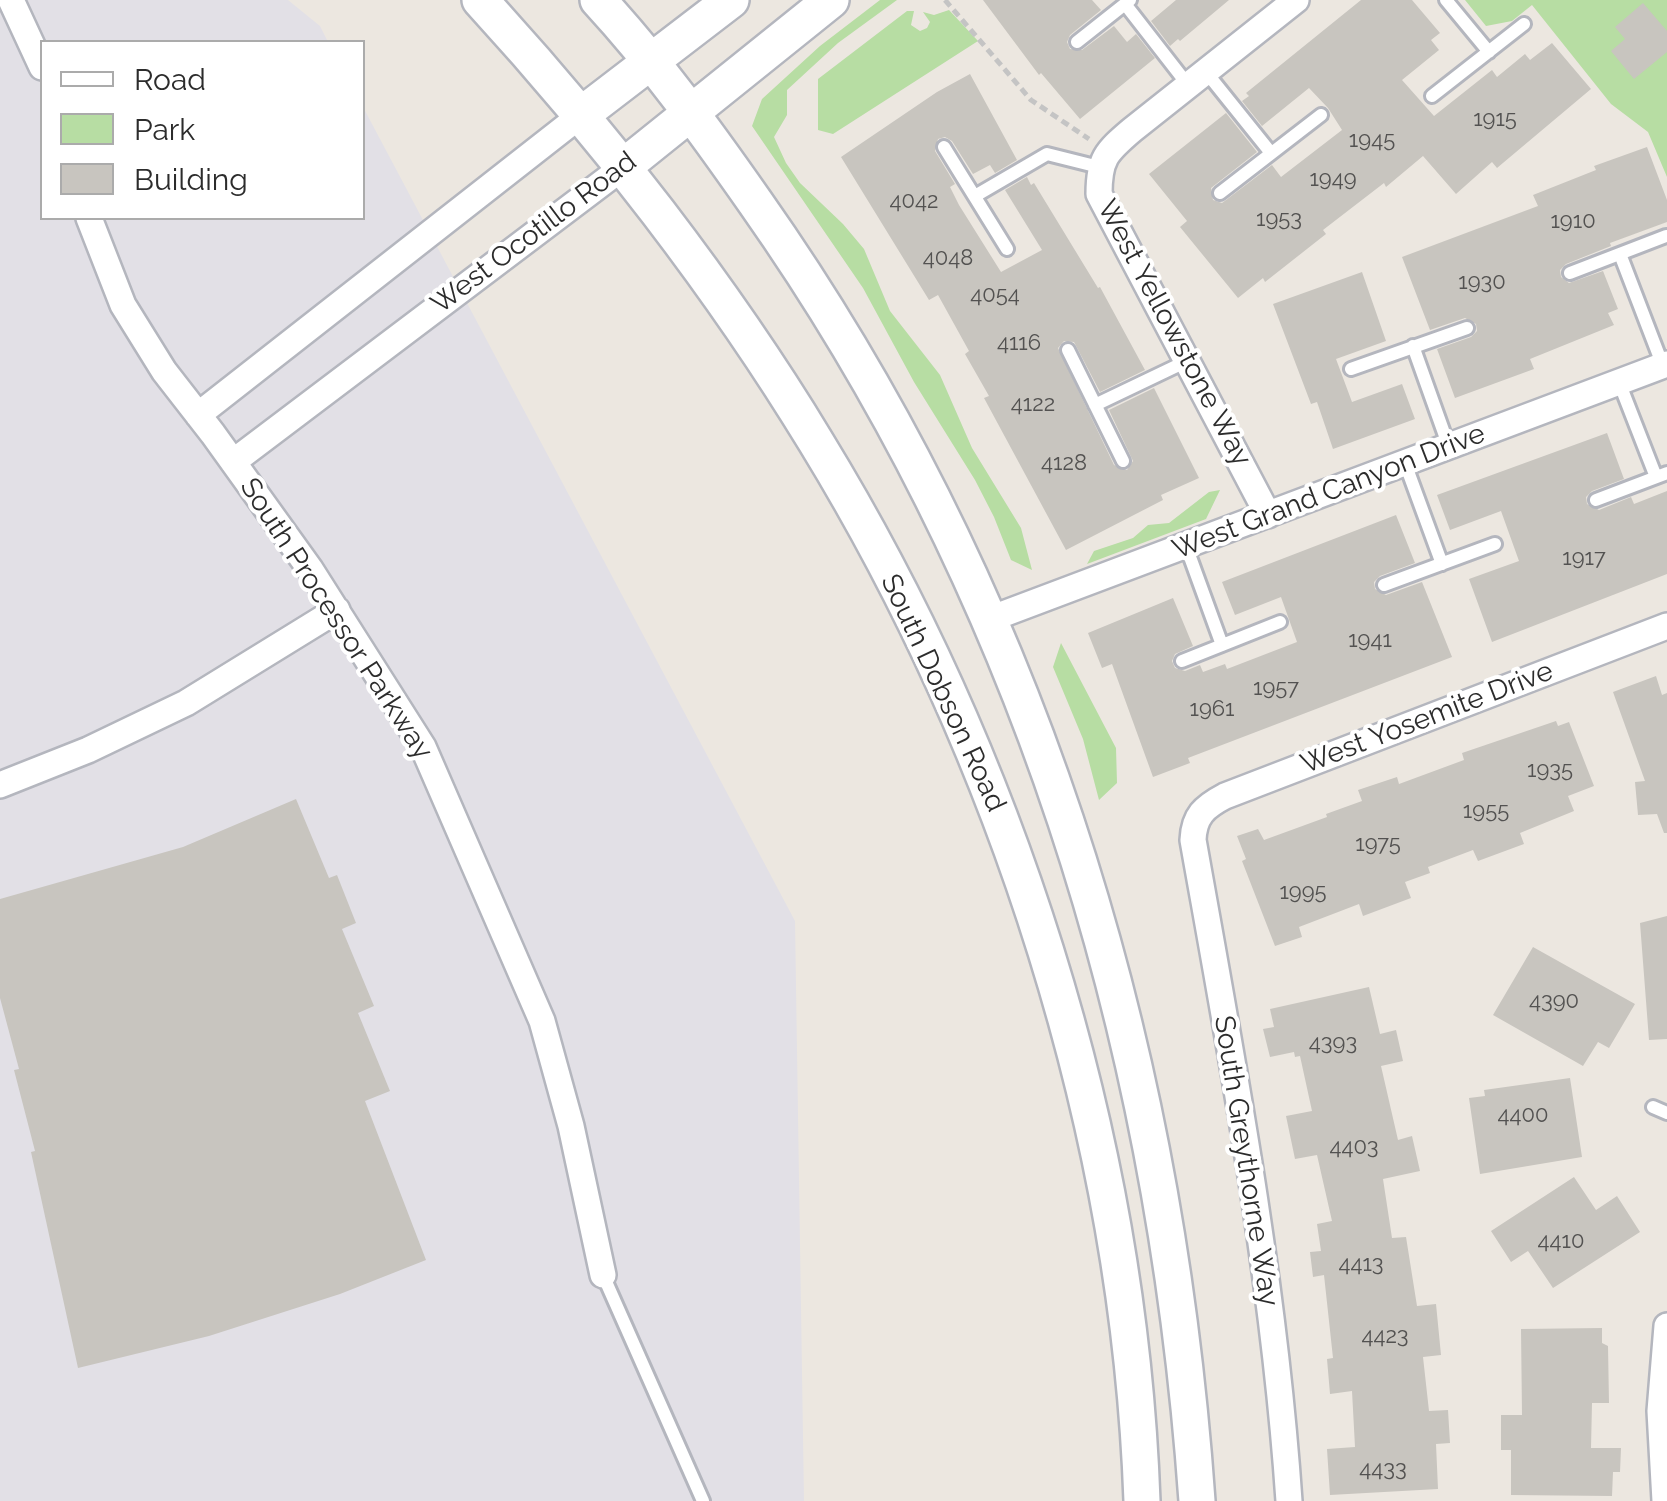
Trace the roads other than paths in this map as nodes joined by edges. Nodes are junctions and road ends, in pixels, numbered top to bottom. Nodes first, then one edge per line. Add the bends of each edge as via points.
1 (12, 0) edge
2 (480, 0) edge
3 (598, 0) edge
4 (731, 0) edge
5 (831, 0) edge
6 (1296, 0) edge
7 (1446, 0) edge
8 (1127, 2) edge
9 (1524, 24) dead end
10 (1077, 42) dead end
11 (1489, 52) junction
12 (40, 63) edge
13 (651, 64) junction
14 (1197, 78) junction
15 (1432, 96) dead end
16 (692, 111) junction
17 (581, 115) junction
18 (1321, 115) dead end
19 (944, 147) dead end
20 (1271, 153) junction
21 (1100, 167) junction
22 (622, 168) junction
23 (1220, 192) dead end
24 (975, 196) junction
25 (90, 220) edge
26 (1666, 236) edge
27 (1007, 249) dead end
28 (1620, 254) junction
29 (1570, 273) dead end
30 (1467, 328) dead end
31 (1413, 346) junction
32 (1068, 350) dead end
33 (1188, 361) junction
34 (1665, 365) edge
35 (1351, 369) dead end
36 (1619, 382) junction
37 (1095, 405) junction
38 (198, 416) junction
39 (1449, 447) junction
40 (1123, 461) dead end
41 (233, 462) junction
42 (1405, 463) junction
43 (1662, 475) edge
44 (1596, 500) dead end
45 (1268, 514) junction
46 (1495, 544) dead end
47 (1186, 546) junction
48 (1442, 564) junction
49 (1384, 585) dead end
50 (337, 610) junction
51 (990, 619) junction
52 (1280, 622) dead end
53 (1667, 626) edge
54 (1222, 645) junction
55 (1182, 661) dead end
56 (0, 785) edge
57 (1194, 822) joint
58 (1653, 1107) dead end
59 (1667, 1113) edge
60 (603, 1275) joint
61 (1667, 1326) edge
62 (703, 1501) edge
63 (1142, 1501) edge
64 (1197, 1501) edge
65 (1289, 1501) edge
66 (1665, 1501) edge

1 - 12 street
2 - 17 street, South Dobson Road
3 - 13 street
4 - 13 street
5 - 16 street, West Ocotillo Road
6 - 14 street, West Yellowstone Way
7 - 11 lane
8 - 10 lane
8 - 14 lane
9 - 11 lane
11 - 15 lane
13 - 16 street
13 - 17 street
14 - 20 lane
14 - 21 street, West Yellowstone Way via 1111,148
16 - 22 street, West Ocotillo Road
16 - 51 street via 864,367
17 - 22 street, South Dobson Road
17 - 38 street
18 - 20 lane
19 - 24 lane
20 - 23 lane
21 - 24 lane via 1047,154
21 - 33 street, West Yellowstone Way via 1100,194
22 - 41 street, West Ocotillo Road
22 - 63 street, South Dobson Road via 816,440 915,625 1003,826 1070,1035 1118,1257
24 - 27 lane
25 - 38 street, South Processor Parkway via 124,305
26 - 28 lane
28 - 29 lane
28 - 34 lane
30 - 31 lane
31 - 35 lane
31 - 39 lane
32 - 37 lane
33 - 37 lane
33 - 45 street, West Yellowstone Way
34 - 36 street, West Grand Canyon Drive
36 - 39 street, West Grand Canyon Drive
36 - 43 lane
37 - 40 lane
38 - 41 street, South Processor Parkway
39 - 42 street, West Grand Canyon Drive
41 - 50 street, South Processor Parkway
42 - 45 street, West Grand Canyon Drive
42 - 48 lane
43 - 44 lane
45 - 47 street, West Grand Canyon Drive
46 - 48 lane
47 - 51 street, West Grand Canyon Drive
47 - 54 lane
48 - 49 lane
50 - 56 street via 186,703
50 - 60 street, South Processor Parkway via 423,747 542,1021
51 - 64 street via 1083,868 1136,1075 1178,1303
52 - 54 lane
53 - 57 street, West Yosemite Drive via 1224,796
54 - 55 lane
57 - 65 street, South Greythorne Way via 1270,1300
58 - 59 lane
60 - 62 lane
61 - 66 street via 1660,1411

